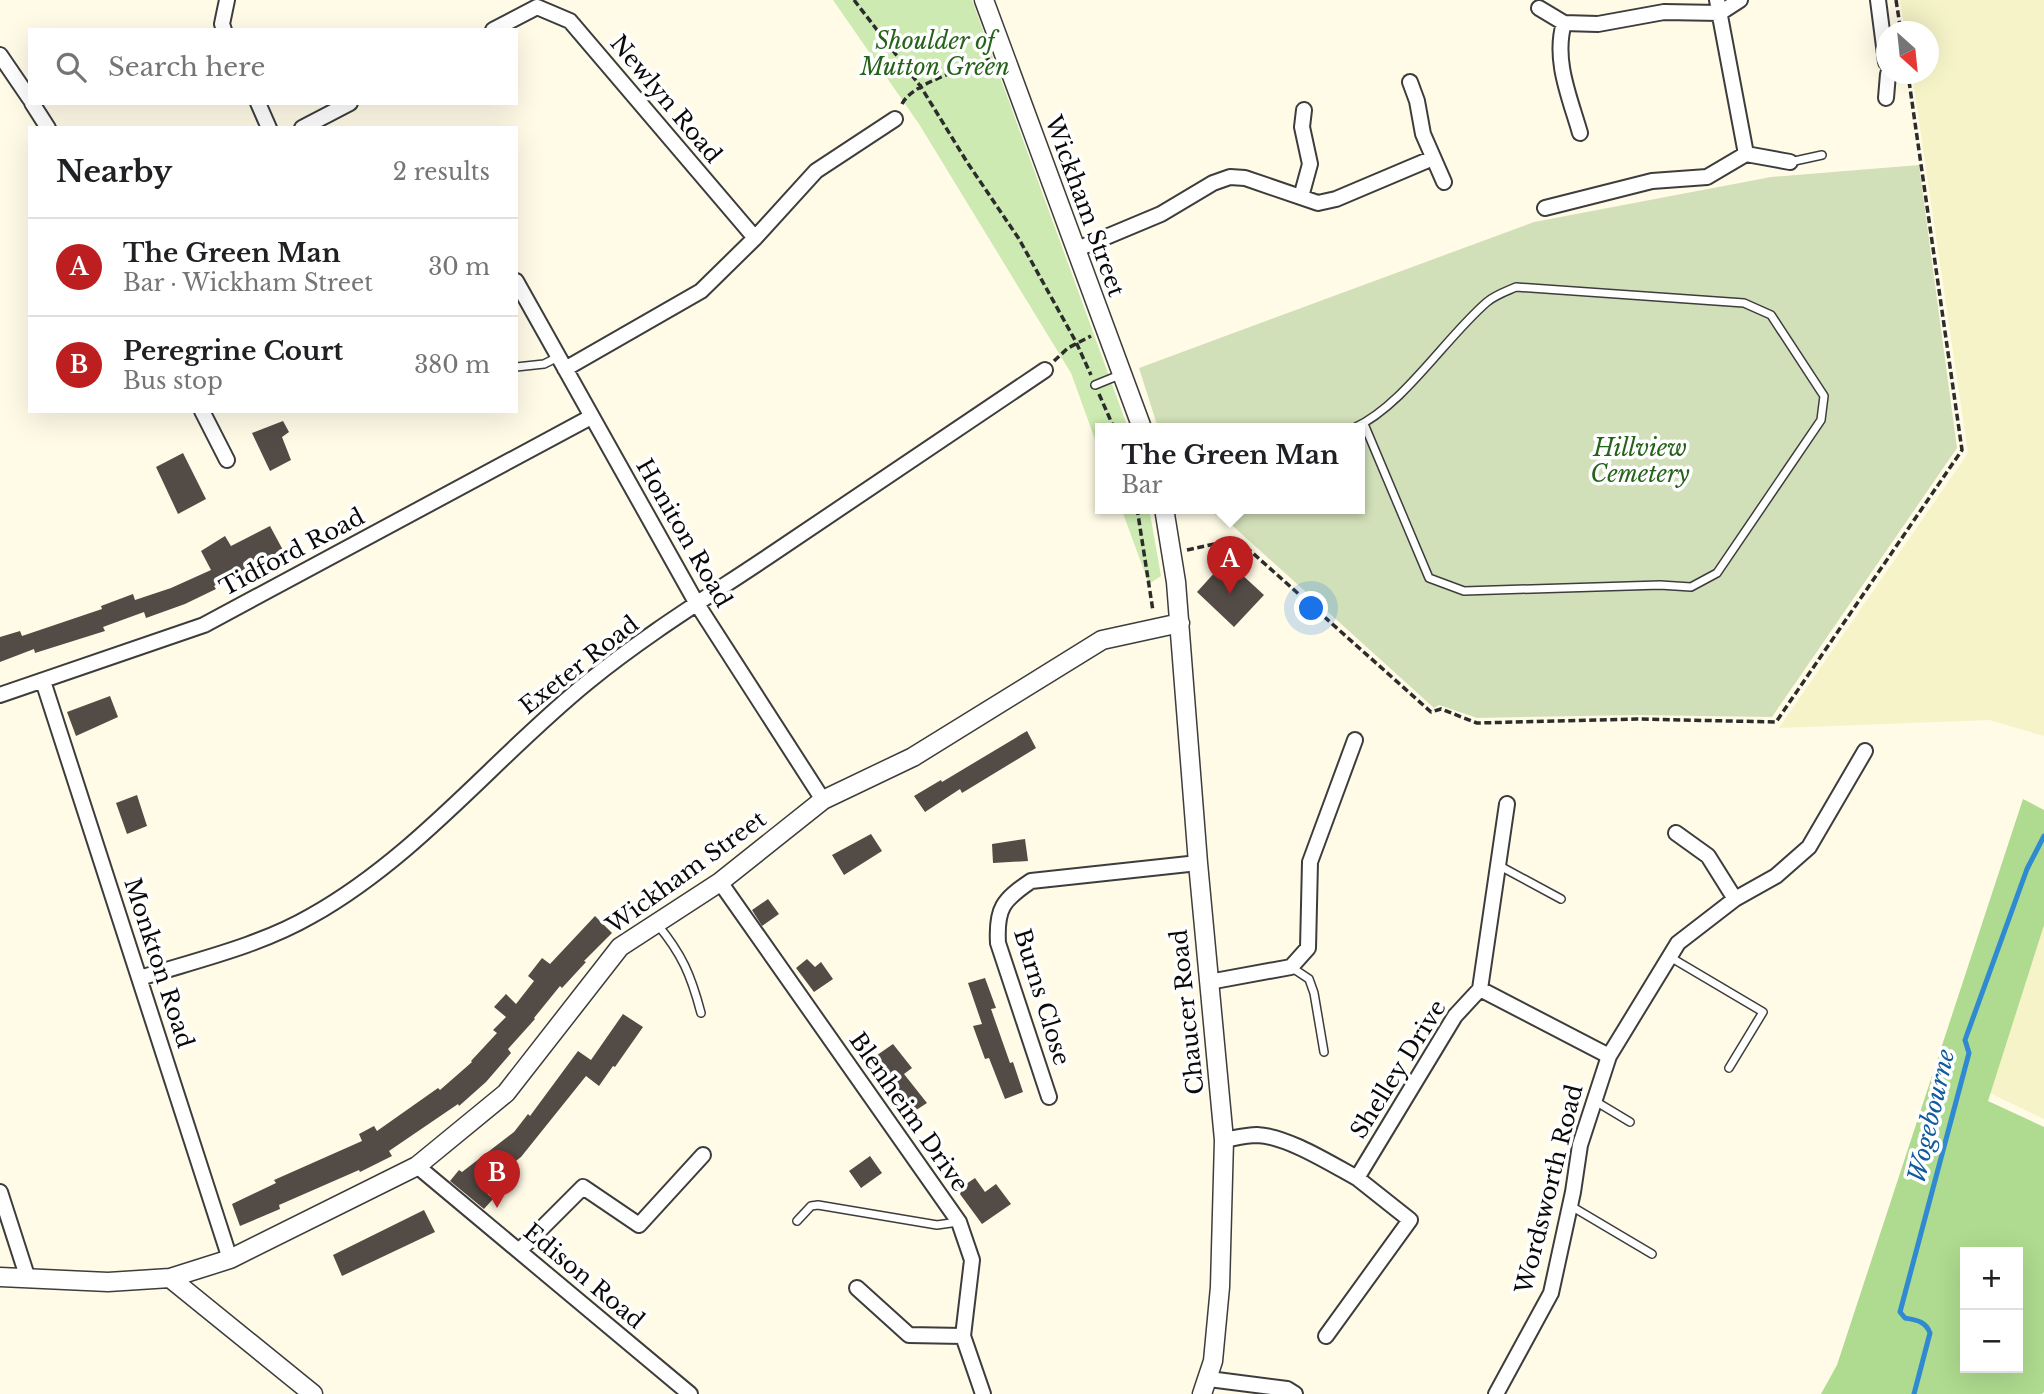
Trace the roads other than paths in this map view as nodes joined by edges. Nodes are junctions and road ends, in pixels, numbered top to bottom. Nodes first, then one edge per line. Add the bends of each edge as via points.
1 (226, 0) edge
2 (984, 0) edge
3 (1740, 0) edge
4 (1878, 0) edge
5 (1718, 7) edge
6 (1539, 8) dead end
7 (1881, 21) edge
8 (1564, 23) junction
9 (223, 28) edge
10 (497, 28) edge
11 (0, 55) edge
12 (1410, 82) dead end
13 (1887, 84) edge
14 (28, 97) edge
15 (1886, 98) dead end
16 (34, 105) edge
17 (259, 105) edge
18 (346, 105) edge
19 (1304, 110) dead end
20 (895, 119) road end
21 (47, 126) edge
22 (268, 126) edge
23 (306, 126) edge
24 (1580, 133) dead end
25 (1746, 154) junction
26 (1822, 155) dead end
27 (1433, 158) junction
28 (1790, 162) joint
29 (1444, 182) dead end
30 (1301, 197) junction
31 (1545, 208) dead end
32 (755, 239) junction
33 (1075, 250) junction
34 (518, 285) edge
35 (561, 363) junction
36 (518, 367) edge
37 (1045, 370) dead end
38 (1122, 374) junction
39 (1095, 385) road end
40 (203, 413) edge
41 (591, 417) junction
42 (1140, 423) edge
43 (1365, 423) edge
44 (1365, 426) edge
45 (227, 460) dead end
46 (1165, 514) edge
47 (697, 604) junction
48 (1180, 624) junction
49 (43, 681) junction
50 (0, 695) edge
51 (1355, 740) dead end
52 (1865, 751) dead end
53 (823, 800) junction
54 (1507, 804) dead end
55 (1676, 833) dead end
56 (1198, 863) junction
57 (1498, 864) junction
58 (720, 882) junction
59 (1561, 899) dead end
60 (1735, 899) junction
61 (656, 923) junction
62 (1670, 957) junction
63 (1291, 967) junction
64 (140, 978) junction
65 (1209, 982) junction
66 (1480, 989) junction
67 (701, 1013) dead end
68 (1324, 1052) dead end
69 (1609, 1056) junction
70 (1728, 1068) dead end
71 (1049, 1097) dead end
72 (1593, 1100) junction
73 (1630, 1122) dead end
74 (1224, 1140) junction
75 (703, 1154) dead end
76 (417, 1166) junction
77 (1357, 1178) junction
78 (0, 1192) edge
79 (1570, 1205) junction
80 (797, 1221) dead end
81 (959, 1222) junction
82 (519, 1251) junction
83 (1652, 1254) dead end
84 (230, 1258) junction
85 (0, 1277) edge
86 (170, 1278) junction
87 (28, 1279) junction
88 (857, 1288) dead end
89 (963, 1336) junction
90 (1326, 1336) dead end
91 (1206, 1386) edge
92 (313, 1394) edge
93 (690, 1394) edge
94 (983, 1394) edge
95 (1295, 1394) edge
96 (1496, 1394) edge

1 - 9 street
2 - 33 street, Wickham Street
3 - 5 street
4 - 7 street
5 - 8 street via 1598,24
5 - 25 street
6 - 8 street
8 - 24 street via 1559,39 1562,69
10 - 32 street, Newlyn Road via 537,7 570,21
11 - 14 street
12 - 27 street
13 - 15 street
16 - 21 street
17 - 22 street
18 - 23 street
19 - 30 street via 1301,127 1310,164
20 - 32 street via 817,170
25 - 28 street
25 - 31 street via 1707,177 1652,181
26 - 28 lane
27 - 29 street
27 - 30 street via 1336,199 1318,202
30 - 33 street via 1230,177 1161,214
32 - 35 street via 701,291
33 - 38 street, Wickham Street
34 - 35 street, Honiton Road
35 - 36 lane
35 - 41 street, Honiton Road
37 - 47 street, Exeter Road
38 - 39 lane
38 - 42 street, Wickham Street
40 - 45 street
41 - 47 street, Honiton Road
41 - 49 street, Tidford Road via 204,625
43 - 44 lane via 1489,300 1516,287 1744,303 1771,316 1824,396 1821,420 1717,573 1691,587 1464,591 1429,578
46 - 48 street
47 - 53 street, Honiton Road
47 - 64 street, Exeter Road via 590,680 361,885 309,918 253,942
48 - 53 street, Wickham Street via 1102,640 913,757
48 - 56 street, Chaucer Road
49 - 50 street, Tidford Road
49 - 64 street, Monkton Road
51 - 63 street via 1310,862 1308,948
52 - 60 street, Wordsworth Road via 1809,847 1776,876
53 - 58 street, Wickham Street
54 - 57 street
55 - 60 street via 1707,856
56 - 65 street, Chaucer Road
56 - 71 street, Burns Close via 1031,881 1010,895 996,920 998,943
57 - 59 lane
57 - 66 street
58 - 61 street, Wickham Street
58 - 81 street, Blenheim Drive
60 - 62 street, Wordsworth Road via 1678,943
61 - 67 lane via 692,977
61 - 76 street, Wickham Street via 620,947 506,1093
62 - 69 street, Wordsworth Road
62 - 70 lane via 1763,1012
63 - 65 street
63 - 68 lane via 1309,979
64 - 84 street, Monkton Road
65 - 74 street, Chaucer Road
66 - 69 street
66 - 77 street, Shelley Drive via 1455,1016
69 - 72 street, Wordsworth Road
72 - 73 lane
72 - 79 street, Wordsworth Road
74 - 77 street via 1269,1137
74 - 91 street, Chaucer Road via 1223,1256 1213,1362
75 - 82 street via 639,1226 583,1187
76 - 82 street, Edison Road
76 - 84 street, Wickham Street
77 - 90 street via 1410,1220
78 - 87 street
79 - 83 lane
79 - 96 street, Wordsworth Road via 1551,1293
80 - 81 lane via 817,1205 937,1225
81 - 89 street, Blenheim Drive via 972,1260
82 - 93 street, Edison Road
84 - 86 street, Wickham Street
85 - 87 street, Wickham Street
86 - 87 street, Wickham Street via 107,1282
86 - 92 street
88 - 89 street via 909,1335
89 - 94 street, Blenheim Drive
91 - 95 street via 1287,1389

